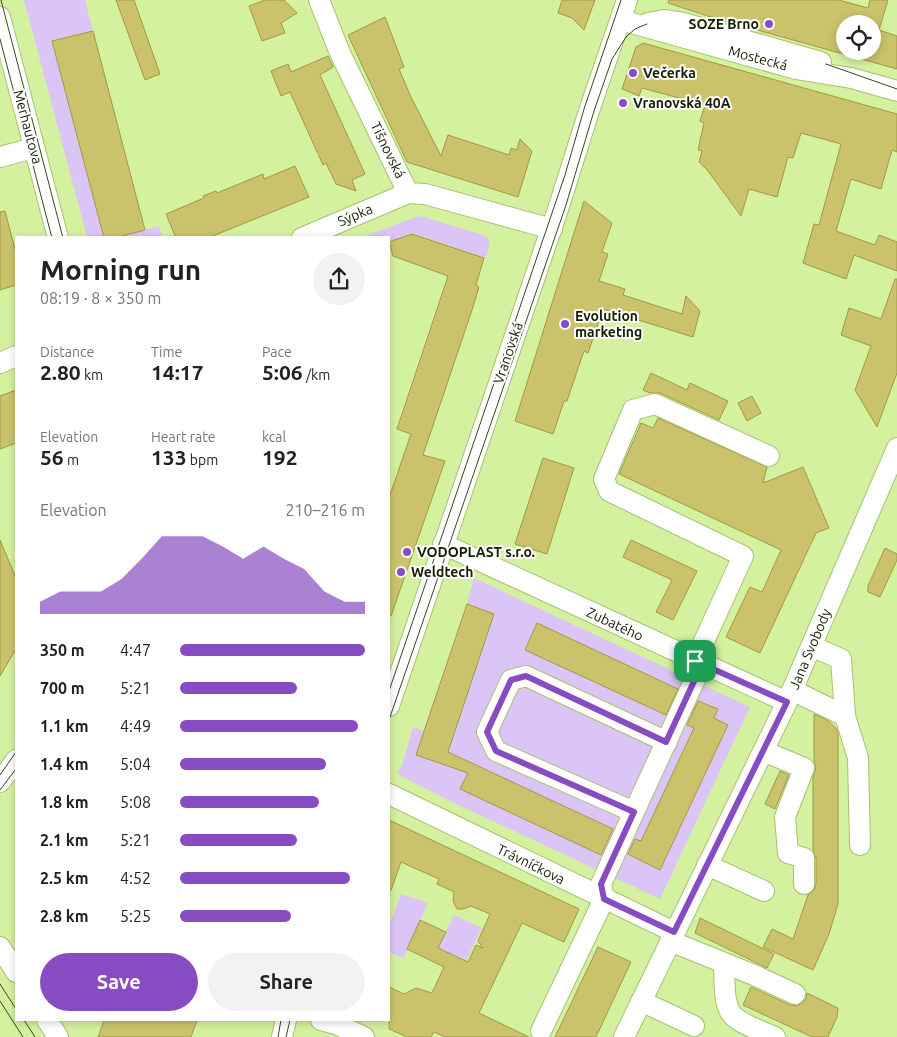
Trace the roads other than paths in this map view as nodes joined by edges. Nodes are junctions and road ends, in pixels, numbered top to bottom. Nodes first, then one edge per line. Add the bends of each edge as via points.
1 (319, 0) edge
2 (627, 0) edge
3 (0, 17) edge
4 (627, 22) junction
5 (897, 91) edge
6 (33, 148) junction
7 (0, 157) edge
8 (408, 193) junction
9 (552, 229) junction
10 (57, 236) edge
11 (307, 236) edge
12 (15, 356) edge
13 (0, 363) edge
14 (897, 448) edge
15 (769, 456) dead end
16 (443, 544) junction
17 (811, 646) junction
18 (695, 661) junction
19 (789, 696) junction
20 (390, 703) edge
21 (845, 716) junction
22 (666, 742) junction
23 (763, 751) junction
24 (15, 761) edge
25 (0, 782) edge
26 (390, 794) edge
27 (634, 812) junction
28 (860, 844) dead end
29 (707, 865) junction
30 (804, 884) dead end
31 (764, 891) dead end
32 (604, 899) junction
33 (672, 937) junction
34 (0, 947) edge
35 (724, 964) junction
36 (15, 970) edge
37 (795, 994) dead end
38 (641, 1001) junction
39 (48, 1021) edge
40 (286, 1021) edge
41 (325, 1021) edge
42 (694, 1026) dead end
43 (541, 1031) dead end
44 (58, 1037) edge
45 (282, 1037) edge
46 (364, 1037) edge
47 (624, 1037) edge
48 (775, 1037) edge

1 - 8 street, Tišnovská via 340,53
2 - 4 street, Vranovská
3 - 6 street, Merhautova
4 - 5 street, Mostecká via 796,69 851,78
4 - 9 street, Vranovská via 589,111
6 - 7 street
6 - 10 street, Merhautova
8 - 9 street, Tišnovská via 425,194
8 - 11 street, Sýpka
9 - 16 street, Vranovská
12 - 13 street
14 - 17 street, Jana Svobody
15 - 18 street via 655,404 633,410 604,479 609,491 743,556
16 - 18 street, Zubatého
16 - 20 street, Vranovská
17 - 19 street, Jana Svobody
17 - 21 street via 841,659
18 - 19 street, Zubatého
18 - 22 street via 696,677
19 - 21 street, Zubatého
19 - 23 street, Jana Svobody
21 - 28 street via 858,758
22 - 27 street
22 - 27 street via 526,676 511,680 487,732 496,751
23 - 29 street, Jana Svobody
23 - 30 street via 804,768 785,817 788,853 804,858
24 - 25 street
26 - 32 street, Trávníčkova
27 - 32 street via 601,884
29 - 31 street
29 - 33 street, Jana Svobody
32 - 33 street, Trávníčkova
32 - 43 street
33 - 35 street, Trávníčkova
33 - 38 street, Jana Svobody
34 - 36 street
35 - 37 street, Trávníčkova
35 - 48 street via 727,1007 733,1017
38 - 42 street
38 - 47 street, Jana Svobody
39 - 44 street
40 - 45 street
41 - 46 street

